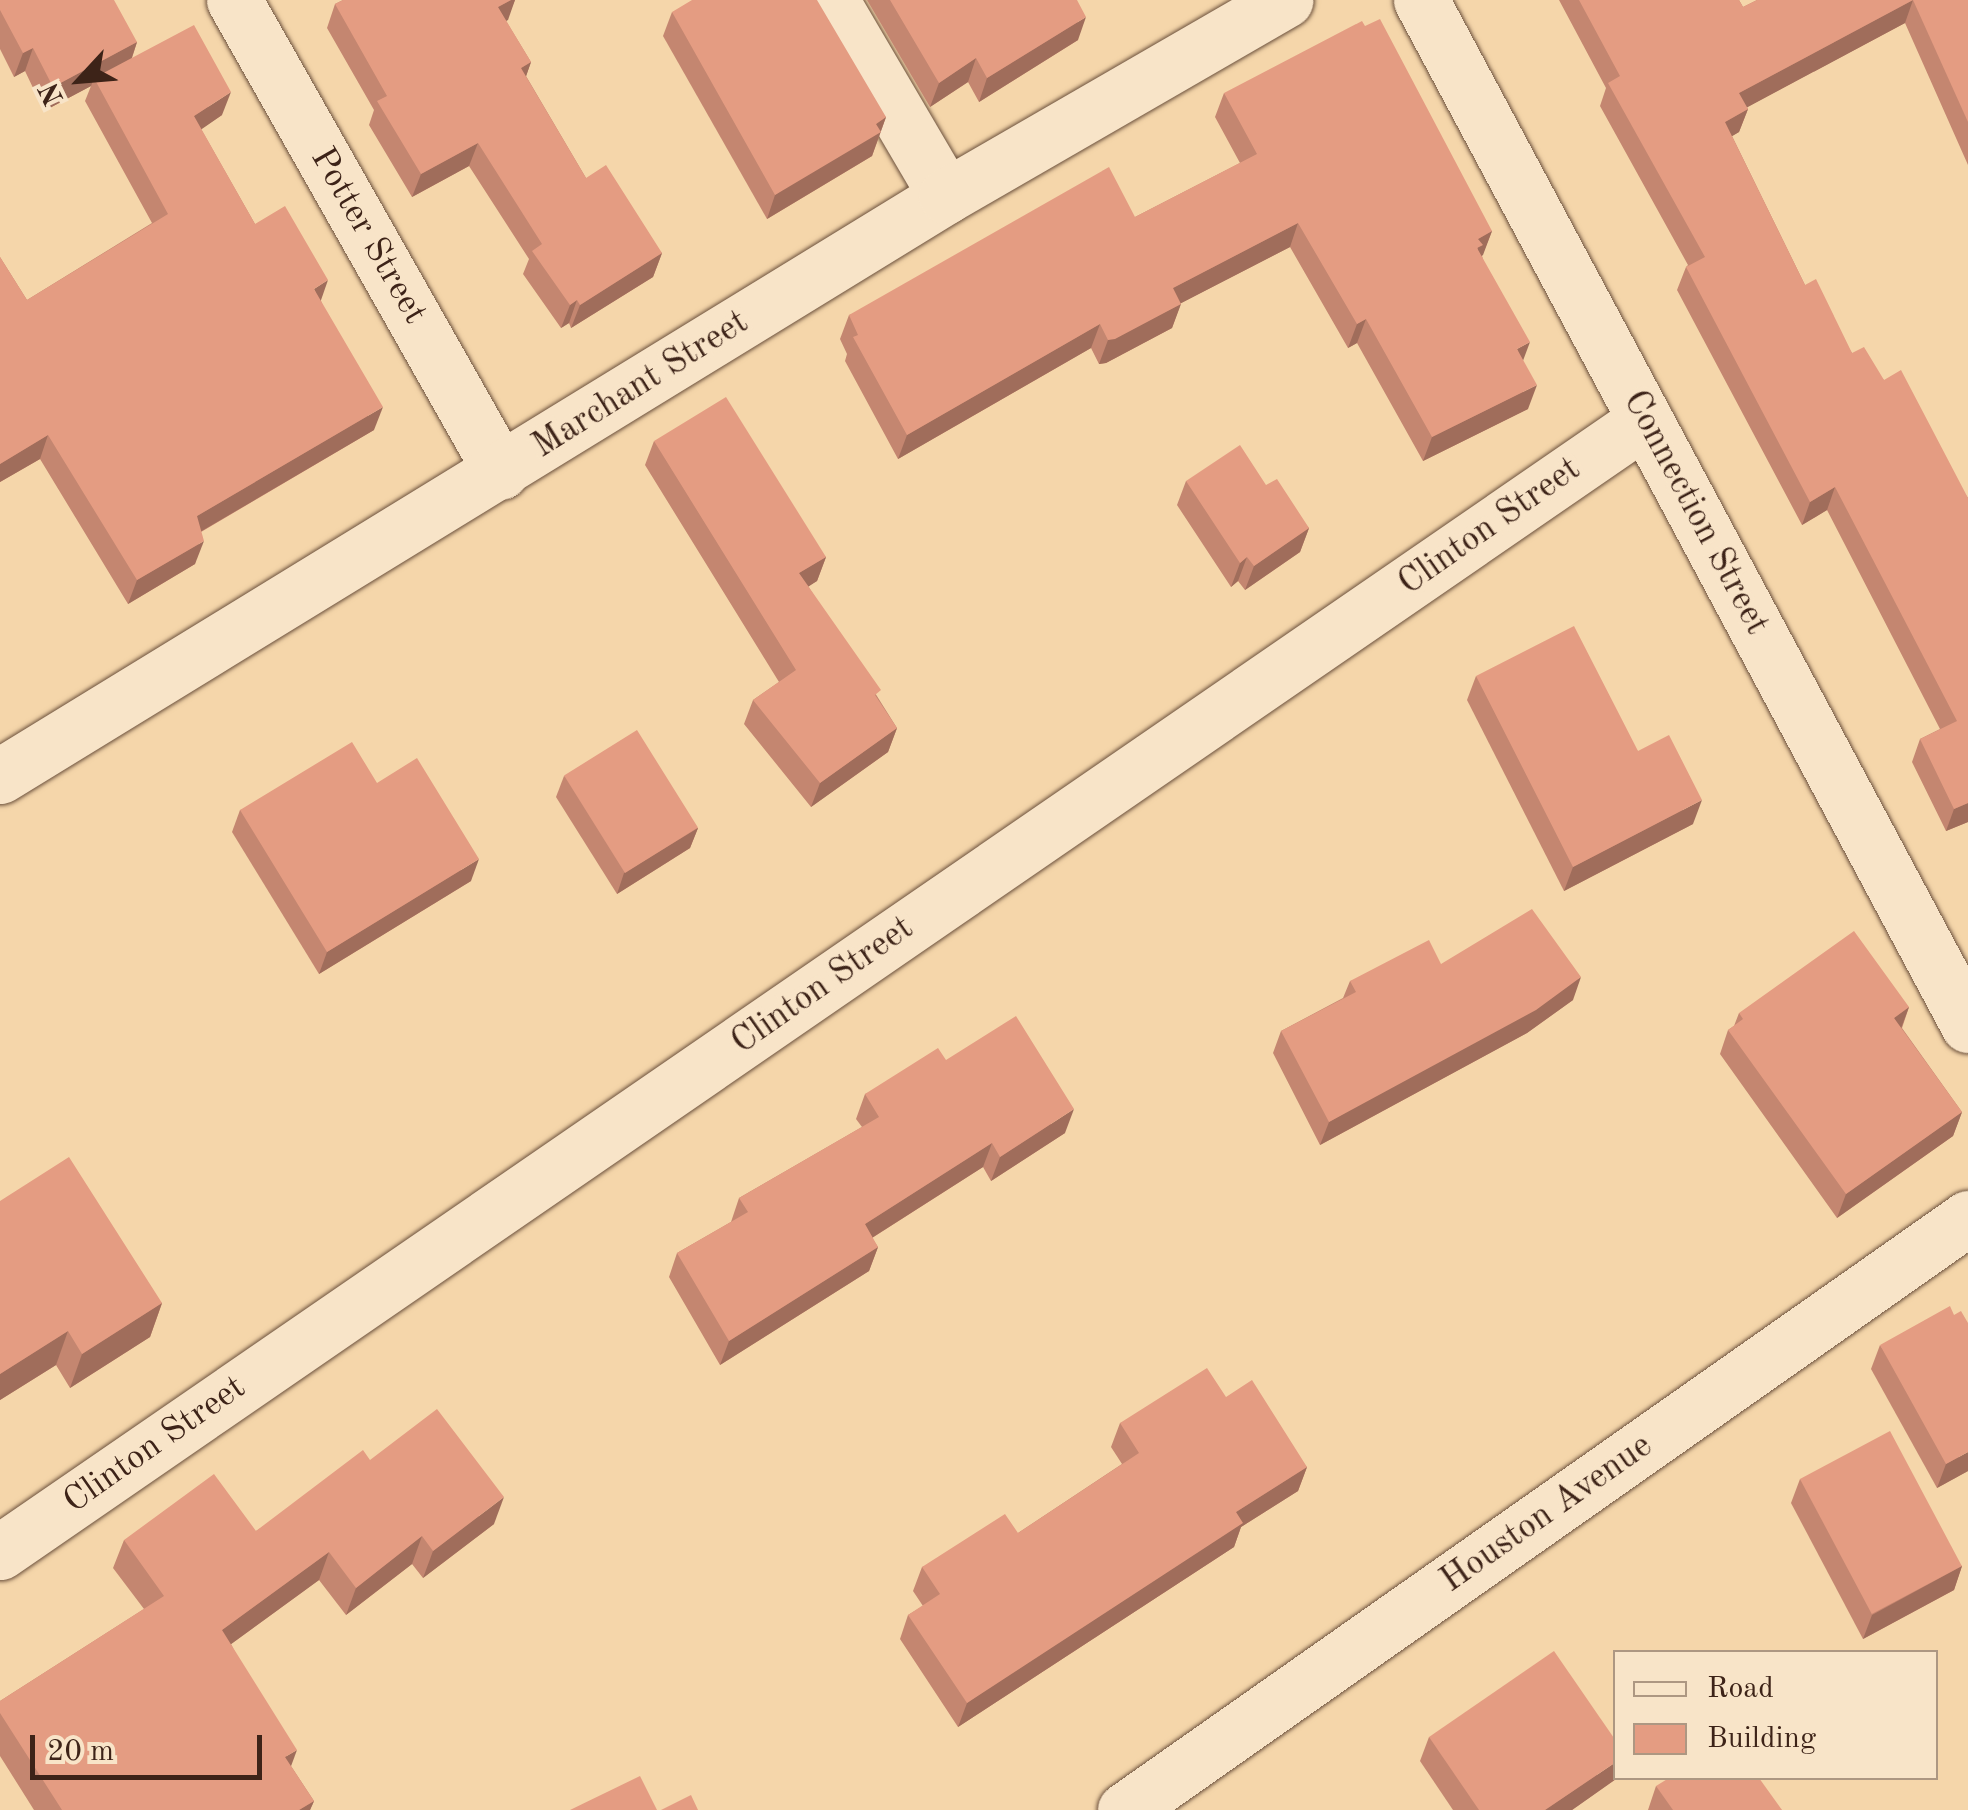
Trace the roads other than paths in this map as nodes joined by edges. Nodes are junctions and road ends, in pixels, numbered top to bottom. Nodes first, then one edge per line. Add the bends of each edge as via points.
1 (234, 0) edge
2 (831, 0) edge
3 (1285, 0) edge
4 (1422, 0) edge
5 (946, 196) junction
6 (1645, 420) junction
7 (501, 472) junction
8 (0, 776) edge
9 (1968, 1025) edge
10 (1968, 1218) edge
11 (0, 1552) edge
12 (1125, 1810) edge

1 - 7 street, Potter Street
2 - 5 street
3 - 5 street, Marchant Street
4 - 6 street, Connection Street
5 - 7 street, Marchant Street
6 - 9 street, Connection Street
6 - 11 street, Clinton Street
7 - 8 street, Marchant Street
10 - 12 street, Houston Avenue

